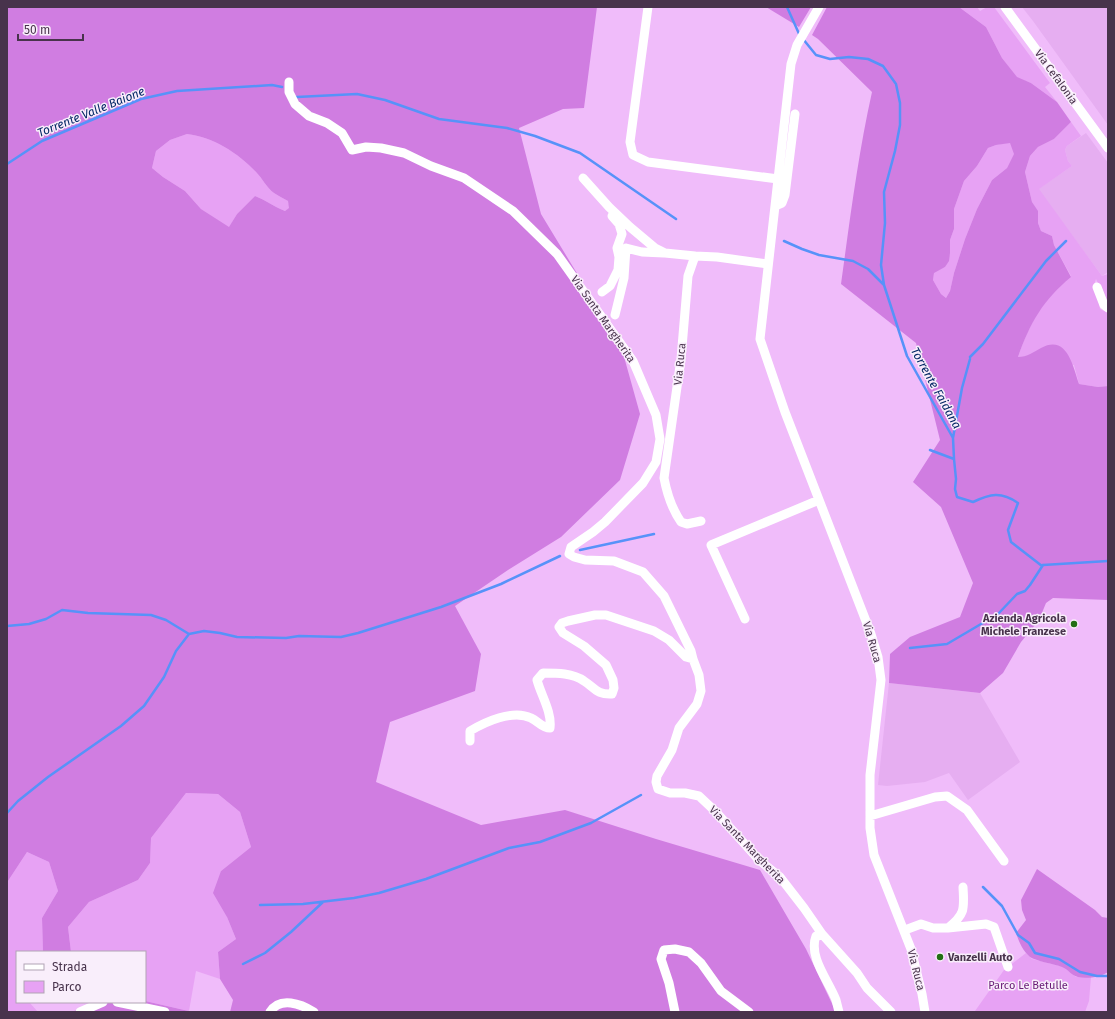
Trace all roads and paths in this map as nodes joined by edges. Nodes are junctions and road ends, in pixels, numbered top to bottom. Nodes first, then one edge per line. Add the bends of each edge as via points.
1 (648, 7) edge
2 (819, 7) edge
3 (1005, 7) edge
4 (289, 82) dead end
5 (795, 114) dead end
6 (1108, 148) edge
7 (583, 178) dead end
8 (778, 179) junction
9 (601, 197) junction
10 (775, 206) junction
11 (666, 253) junction
12 (695, 256) junction
13 (768, 264) junction
14 (1097, 287) dead end
15 (602, 292) dead end
16 (1108, 308) edge
17 (615, 315) dead end
18 (819, 500) junction
19 (701, 521) dead end
20 (744, 619) dead end
21 (692, 659) junction
22 (470, 741) dead end
23 (870, 816) junction
24 (1004, 861) dead end
25 (963, 887) dead end
26 (948, 928) junction
27 (905, 930) junction
28 (822, 934) junction
29 (1008, 966) dead end
30 (101, 1003) edge
31 (122, 1003) edge
32 (80, 1012) edge
33 (165, 1012) edge
34 (270, 1012) edge
35 (314, 1012) edge
36 (675, 1012) edge
37 (749, 1012) edge
38 (839, 1012) edge
39 (891, 1012) edge
40 (925, 1012) edge

1 - 8 street via 630,142 633,155 648,162
2 - 8 street, Via Ruca via 797,45 791,64
3 - 6 street, Via Cefalonia
4 - 21 street, Via Santa Margherita via 289,92 296,104 309,116 327,123 342,133 352,150 366,147 404,153 464,178 513,211 557,254 633,361 656,415 660,439 656,462 643,483 606,522 571,547 569,554 585,560 614,561 643,572 664,596 692,651
5 - 10 street, Via Ruca via 785,195 782,203
7 - 9 street
8 - 10 street, Via Ruca
9 - 11 street via 630,227 655,248
9 - 15 street via 622,234 617,248 618,270 610,286
10 - 13 street, Via Ruca
11 - 12 street
11 - 17 street via 626,248 624,278
12 - 13 street
12 - 19 street, Via Ruca via 688,276 681,359 664,478 675,514 681,522 687,524
13 - 18 street, Via Ruca via 760,340
14 - 16 street via 1104,305
18 - 20 street via 711,545
18 - 23 street, Via Ruca via 869,627 878,657 881,680 870,775
21 - 22 street via 654,631 606,615 562,623 560,627 563,633 584,646 606,665 614,680 612,694 595,691 584,680 564,673 544,673 537,680 551,719 550,728 545,728 530,717 502,717 470,731
21 - 28 street, Via Santa Margherita via 699,675 701,691 696,704 678,728 672,750 657,776 658,789 699,796 759,860 780,877
23 - 24 street via 935,797 948,796 967,810
23 - 27 street, Via Ruca via 874,855
25 - 26 street via 963,913
26 - 27 street via 933,928 921,924
26 - 29 street via 986,924 994,928
27 - 40 street, Via Ruca
28 - 38 street via 816,936 813,942 814,950
28 - 39 street via 867,988
30 - 32 street
31 - 33 street
34 - 35 street via 274,1006 291,1003 305,1006
36 - 37 street via 661,959 664,950 675,949 689,952 721,991

